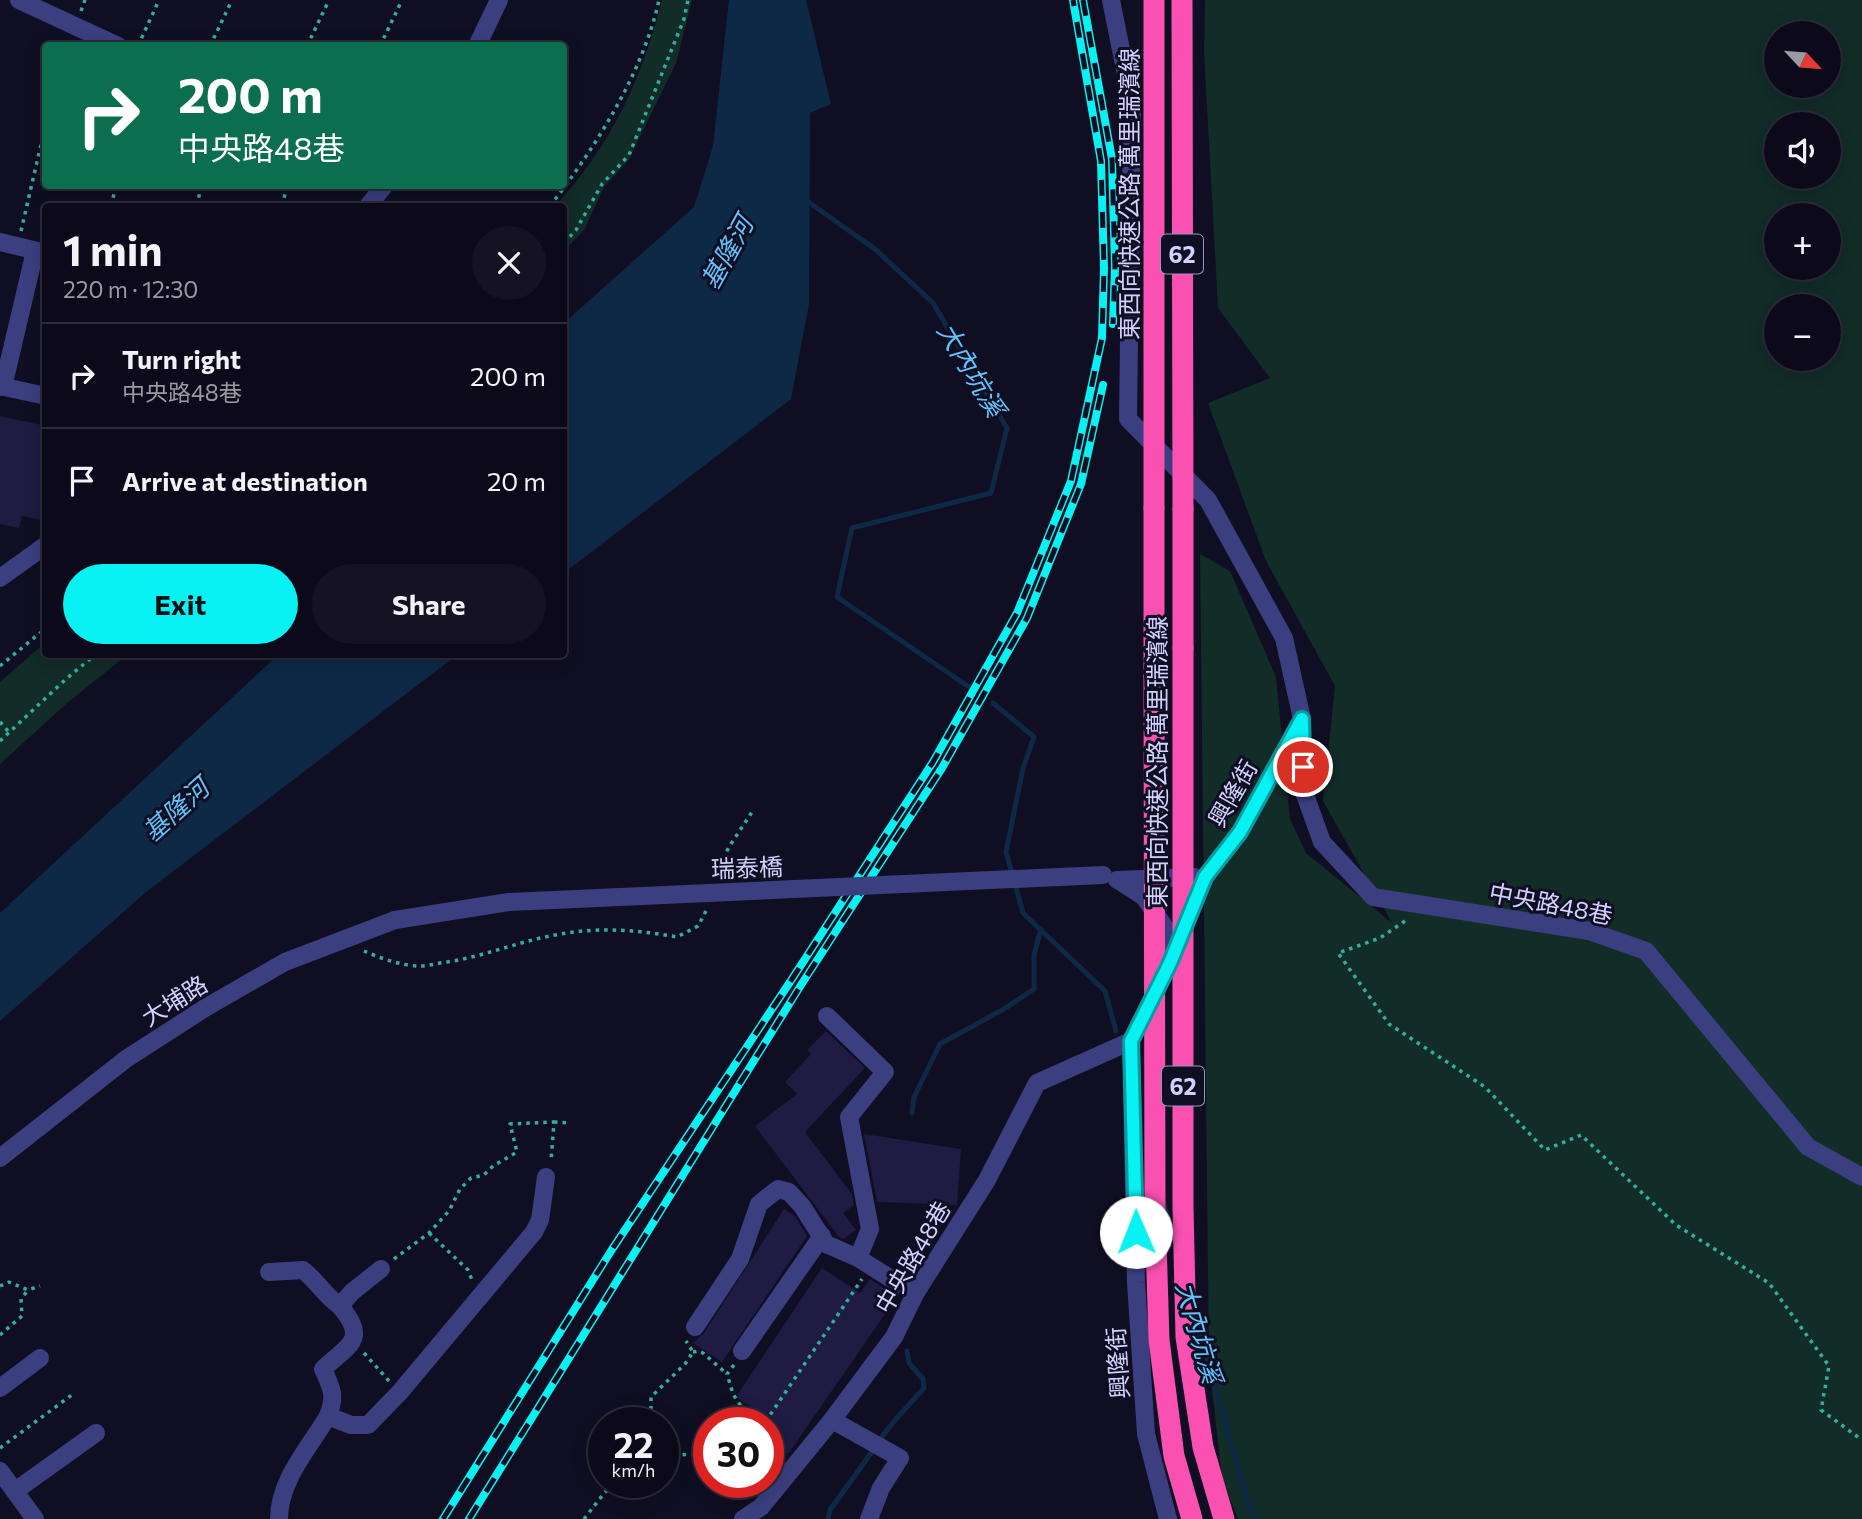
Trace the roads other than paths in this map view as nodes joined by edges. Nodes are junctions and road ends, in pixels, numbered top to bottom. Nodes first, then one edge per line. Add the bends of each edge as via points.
1 (19, 0) edge
2 (499, 0) edge
3 (1111, 0) edge
4 (1154, 0) edge
5 (1182, 0) edge
6 (109, 42) edge
7 (479, 42) edge
8 (25, 248) edge
9 (1, 387) edge
10 (42, 395) edge
11 (42, 548) edge
12 (0, 578) edge
13 (1302, 719) junction
14 (1205, 877) junction
15 (1110, 878) junction
16 (395, 920) joint
17 (1170, 963) junction
18 (827, 1016) dead end
19 (1131, 1041) junction
20 (0, 1158) edge
21 (546, 1177) road end
22 (1862, 1177) edge
23 (822, 1236) junction
24 (863, 1261) junction
25 (381, 1269) road end
26 (269, 1272) dead end
27 (915, 1294) junction
28 (340, 1306) junction
29 (695, 1327) road end
30 (742, 1351) road end
31 (40, 1358) dead end
32 (0, 1388) edge
33 (328, 1416) junction
34 (832, 1420) junction
35 (96, 1433) dead end
36 (0, 1471) edge
37 (15, 1491) junction
38 (35, 1519) edge
39 (279, 1519) edge
40 (743, 1519) edge
41 (869, 1519) edge
42 (1168, 1519) edge
43 (1192, 1519) edge
44 (1224, 1519) edge

1 - 6 street
2 - 7 street
3 - 13 street via 1132,104 1129,419 1208,500 1284,638
4 - 43 highway, 東西向快速公路 萬里瑞濱線 / 62, bridge via 1155,1208 1159,1340 1174,1456
5 - 44 highway, 東西向快速公路 萬里瑞濱線 / 62, bridge via 1186,1337 1203,1447
8 - 9 street
9 - 10 street
11 - 12 street
13 - 14 street, 興隆街 via 1240,832
13 - 22 street, 中央路48巷 via 1304,792 1322,842 1373,897 1589,931 1646,951 1808,1147
14 - 15 street
14 - 17 street, 興隆街
15 - 16 street, 瑞泰橋, bridge via 509,902
15 - 17 street via 1144,897 1164,926
16 - 20 street, 大埔路 via 285,962 205,1008 126,1059
17 - 19 street, 興隆街
18 - 24 street via 885,1072 849,1117 870,1229
19 - 27 street, 中央路48巷 via 1037,1083 988,1180
19 - 42 street, 興隆街 via 1136,1283 1146,1434
21 - 33 street via 534,1232 400,1392 368,1425 351,1425
23 - 24 street via 827,1244
23 - 29 street via 789,1192 778,1189 760,1203 740,1259
23 - 30 street
24 - 27 street
25 - 28 street
26 - 28 street via 303,1270
27 - 34 street, 中央路48巷 via 894,1337
28 - 33 street via 355,1333 353,1341 323,1369 334,1400
31 - 32 street
33 - 39 street via 289,1477
34 - 40 street, 中央路48巷 via 761,1507
34 - 41 street via 900,1458
35 - 37 street
36 - 37 street
37 - 38 street

